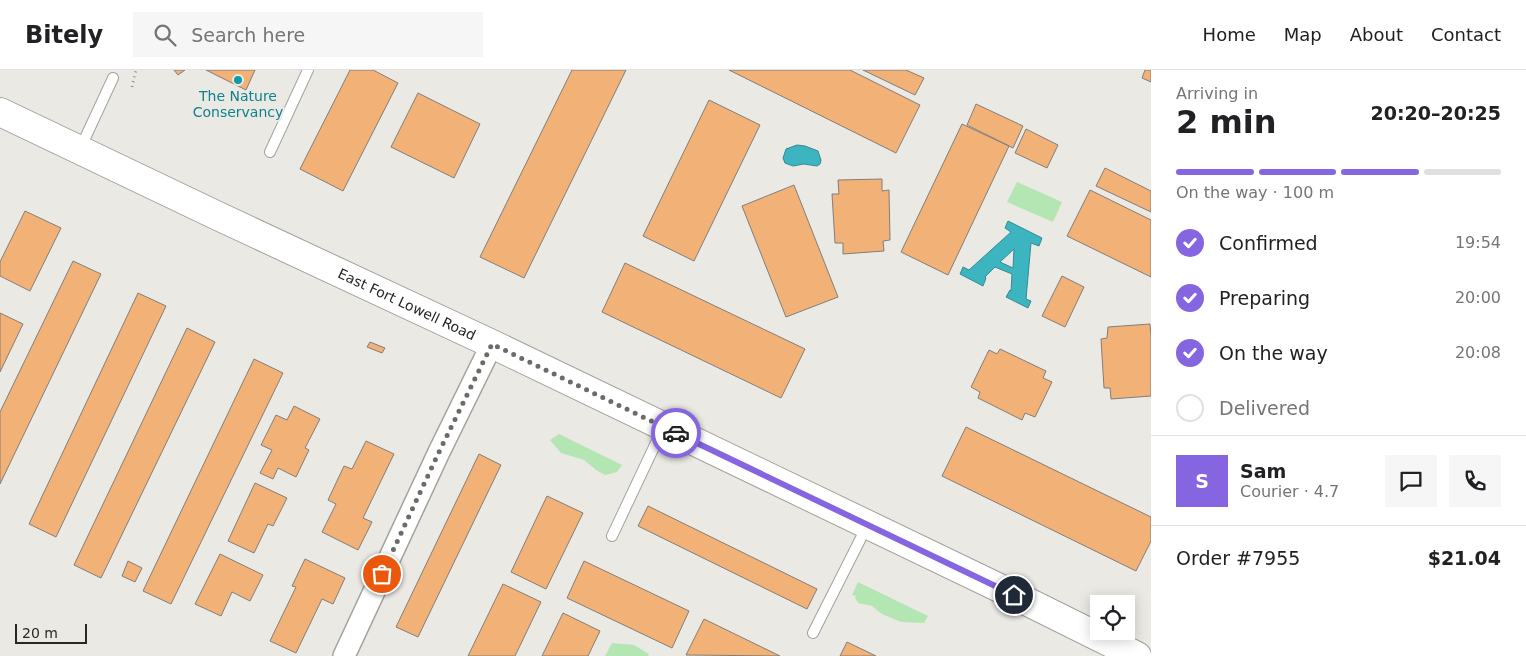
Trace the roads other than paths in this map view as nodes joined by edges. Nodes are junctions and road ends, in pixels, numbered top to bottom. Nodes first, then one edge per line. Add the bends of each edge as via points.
1 (308, 70) edge
2 (113, 78) dead end
3 (0, 112) edge
4 (80, 150) junction
5 (270, 152) dead end
6 (492, 344) junction
7 (663, 427) junction
8 (867, 525) junction
9 (612, 536) dead end
10 (813, 633) dead end
11 (344, 656) edge
12 (1137, 656) edge

1 - 5 lane
2 - 4 lane
3 - 4 main road, East Fort Lowell Road
4 - 6 main road, East Fort Lowell Road
6 - 7 main road, East Fort Lowell Road
6 - 11 street
7 - 8 main road, East Fort Lowell Road
7 - 9 lane
8 - 10 lane
8 - 12 main road, East Fort Lowell Road

